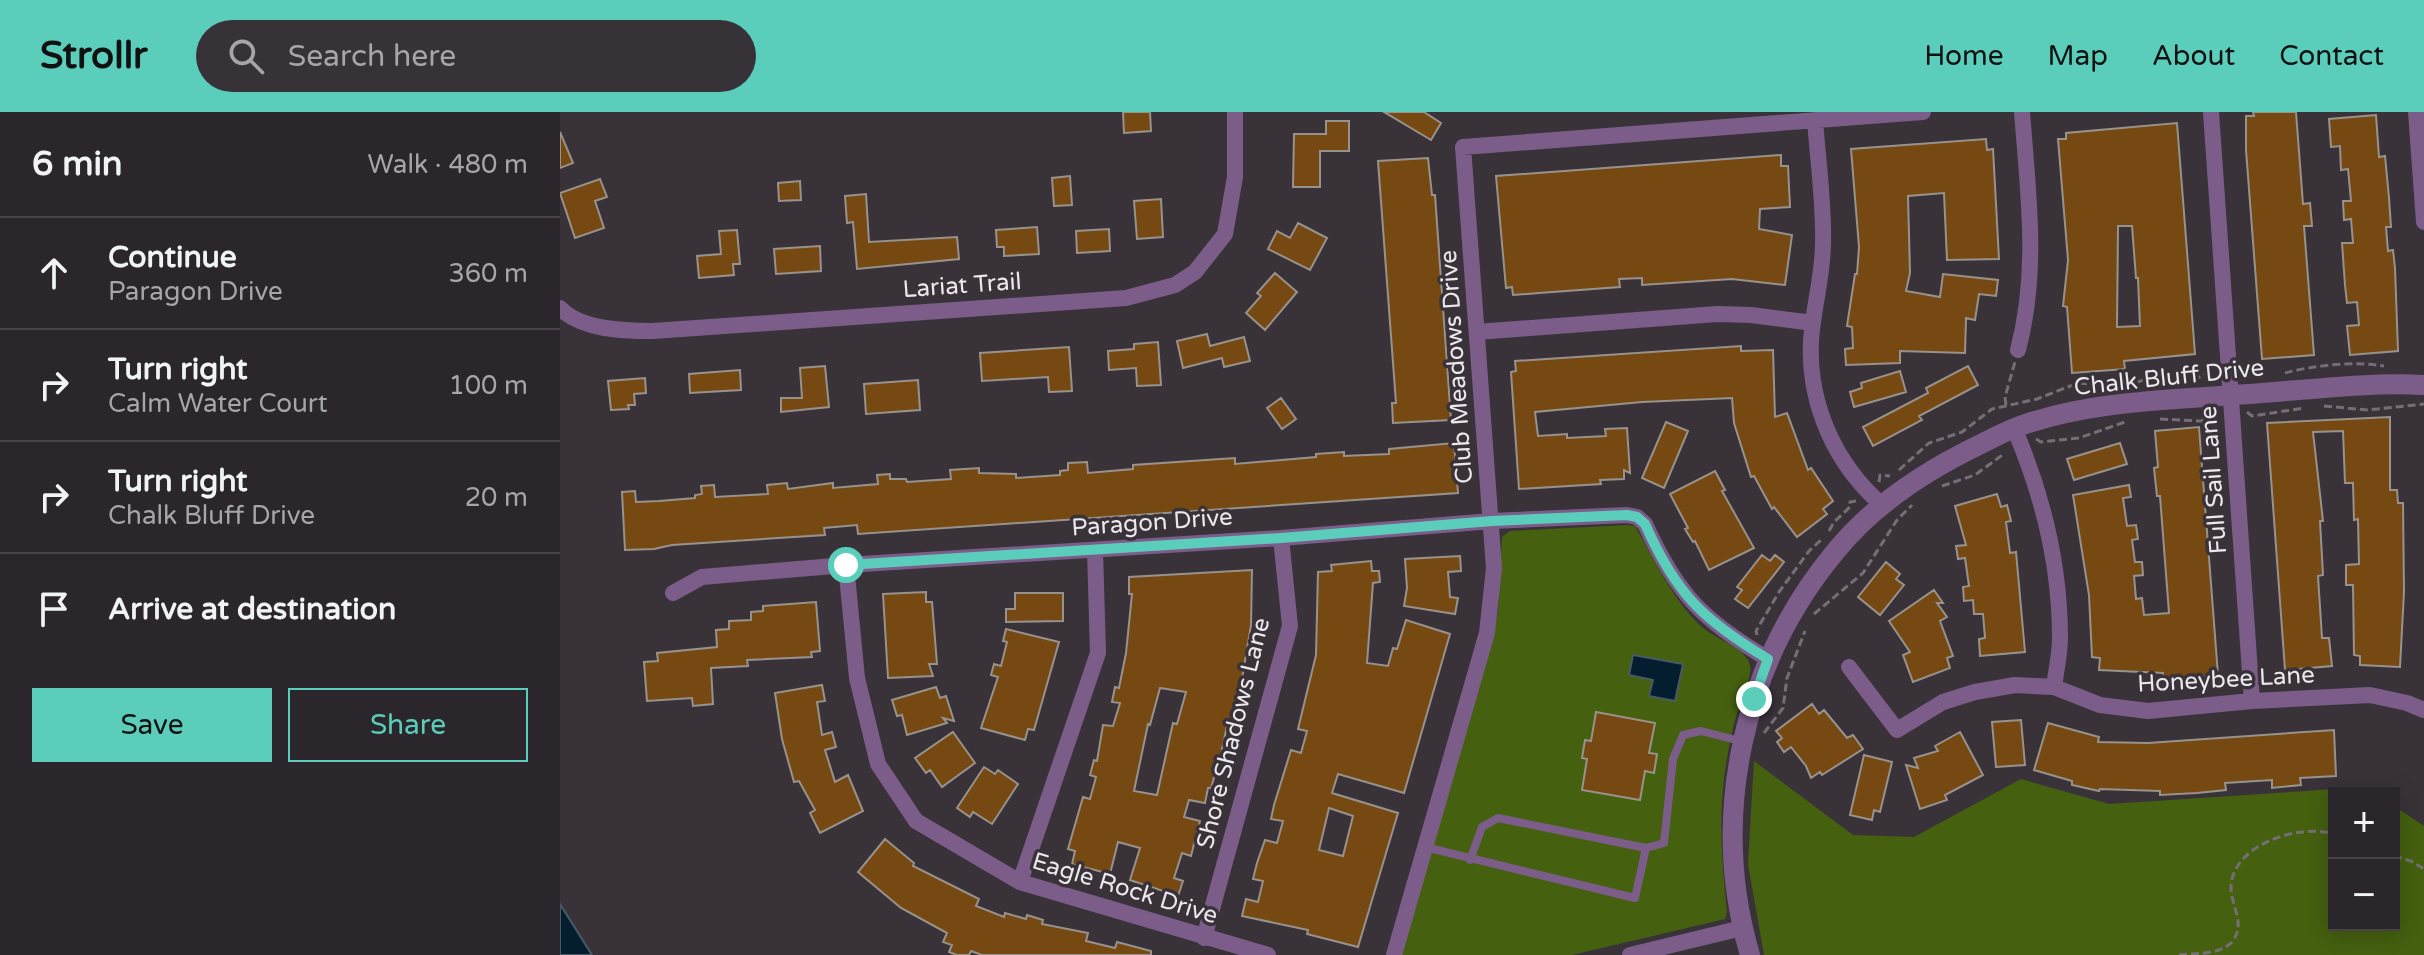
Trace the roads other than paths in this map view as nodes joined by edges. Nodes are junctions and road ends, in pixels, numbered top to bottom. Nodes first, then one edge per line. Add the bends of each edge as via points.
1 (1235, 112) edge
2 (1923, 112) edge
3 (2022, 112) edge
4 (2211, 112) edge
5 (2416, 112) edge
6 (1815, 120) junction
7 (2424, 222) edge
8 (560, 308) edge
9 (1813, 323) junction
10 (1477, 332) junction
11 (2018, 350) road end
12 (2424, 385) edge
13 (2231, 395) junction
14 (2014, 428) junction
15 (1882, 505) junction
16 (1492, 521) junction
17 (1281, 538) junction
18 (1095, 550) junction
19 (846, 565) junction
20 (673, 593) dead end
21 (1768, 659) junction
22 (1849, 667) dead end
23 (2054, 687) junction
24 (2252, 701) junction
25 (2424, 710) edge
26 (1751, 739) junction
27 (1425, 847) junction
28 (1646, 848) junction
29 (1470, 860) junction
30 (1020, 882) junction
31 (1742, 928) junction
32 (1204, 938) junction
33 (1268, 955) edge
34 (1394, 955) edge
35 (1630, 955) edge
36 (1750, 955) edge

1 - 8 street, Lariat Trail via 1235,177 1225,234 1195,272 1149,294 653,331 599,326
2 - 6 street
3 - 11 street via 2032,270
4 - 13 street, Full Sail Lane
5 - 7 street
6 - 9 street via 1824,242
6 - 10 street, Club Meadows Drive via 1463,147
9 - 10 street via 1717,314
9 - 15 street via 1812,375 1824,425 1849,470
10 - 16 street, Club Meadows Drive
12 - 13 street, Chalk Bluff Drive
13 - 14 street, Chalk Bluff Drive via 2095,407
13 - 24 street, Full Sail Lane
14 - 15 street, Chalk Bluff Drive via 1947,460
14 - 23 street via 2040,496 2056,578 2060,640
15 - 21 street, Chalk Bluff Drive via 1836,550 1807,589
16 - 17 street, Paragon Drive
16 - 21 street, Paragon Drive via 1637,517 1699,611
16 - 27 street, Club Meadows Drive via 1494,568 1487,633
17 - 18 street, Paragon Drive
17 - 32 street, Shore Shadows Lane via 1290,626
18 - 19 street, Paragon Drive
18 - 30 street via 1098,653
19 - 20 street, Paragon Drive via 702,577
19 - 30 street, Eagle Rock Drive via 857,678 878,764 916,821
21 - 26 street, Chalk Bluff Drive
22 - 23 street, Honeybee Lane via 1897,730 1943,702 1975,692 2015,685
23 - 24 street, Honeybee Lane via 2100,705 2148,711
24 - 25 street, Honeybee Lane via 2370,695
26 - 28 lane via 1701,731 1683,735 1673,759 1664,843
26 - 31 street, Chalk Bluff Drive via 1733,820
27 - 29 lane
27 - 34 street, Club Meadows Drive
28 - 29 lane via 1498,818 1482,827
28 - 29 lane via 1635,898
30 - 32 street, Eagle Rock Drive
31 - 35 street
31 - 36 street, Chalk Bluff Drive
32 - 33 street, Eagle Rock Drive

